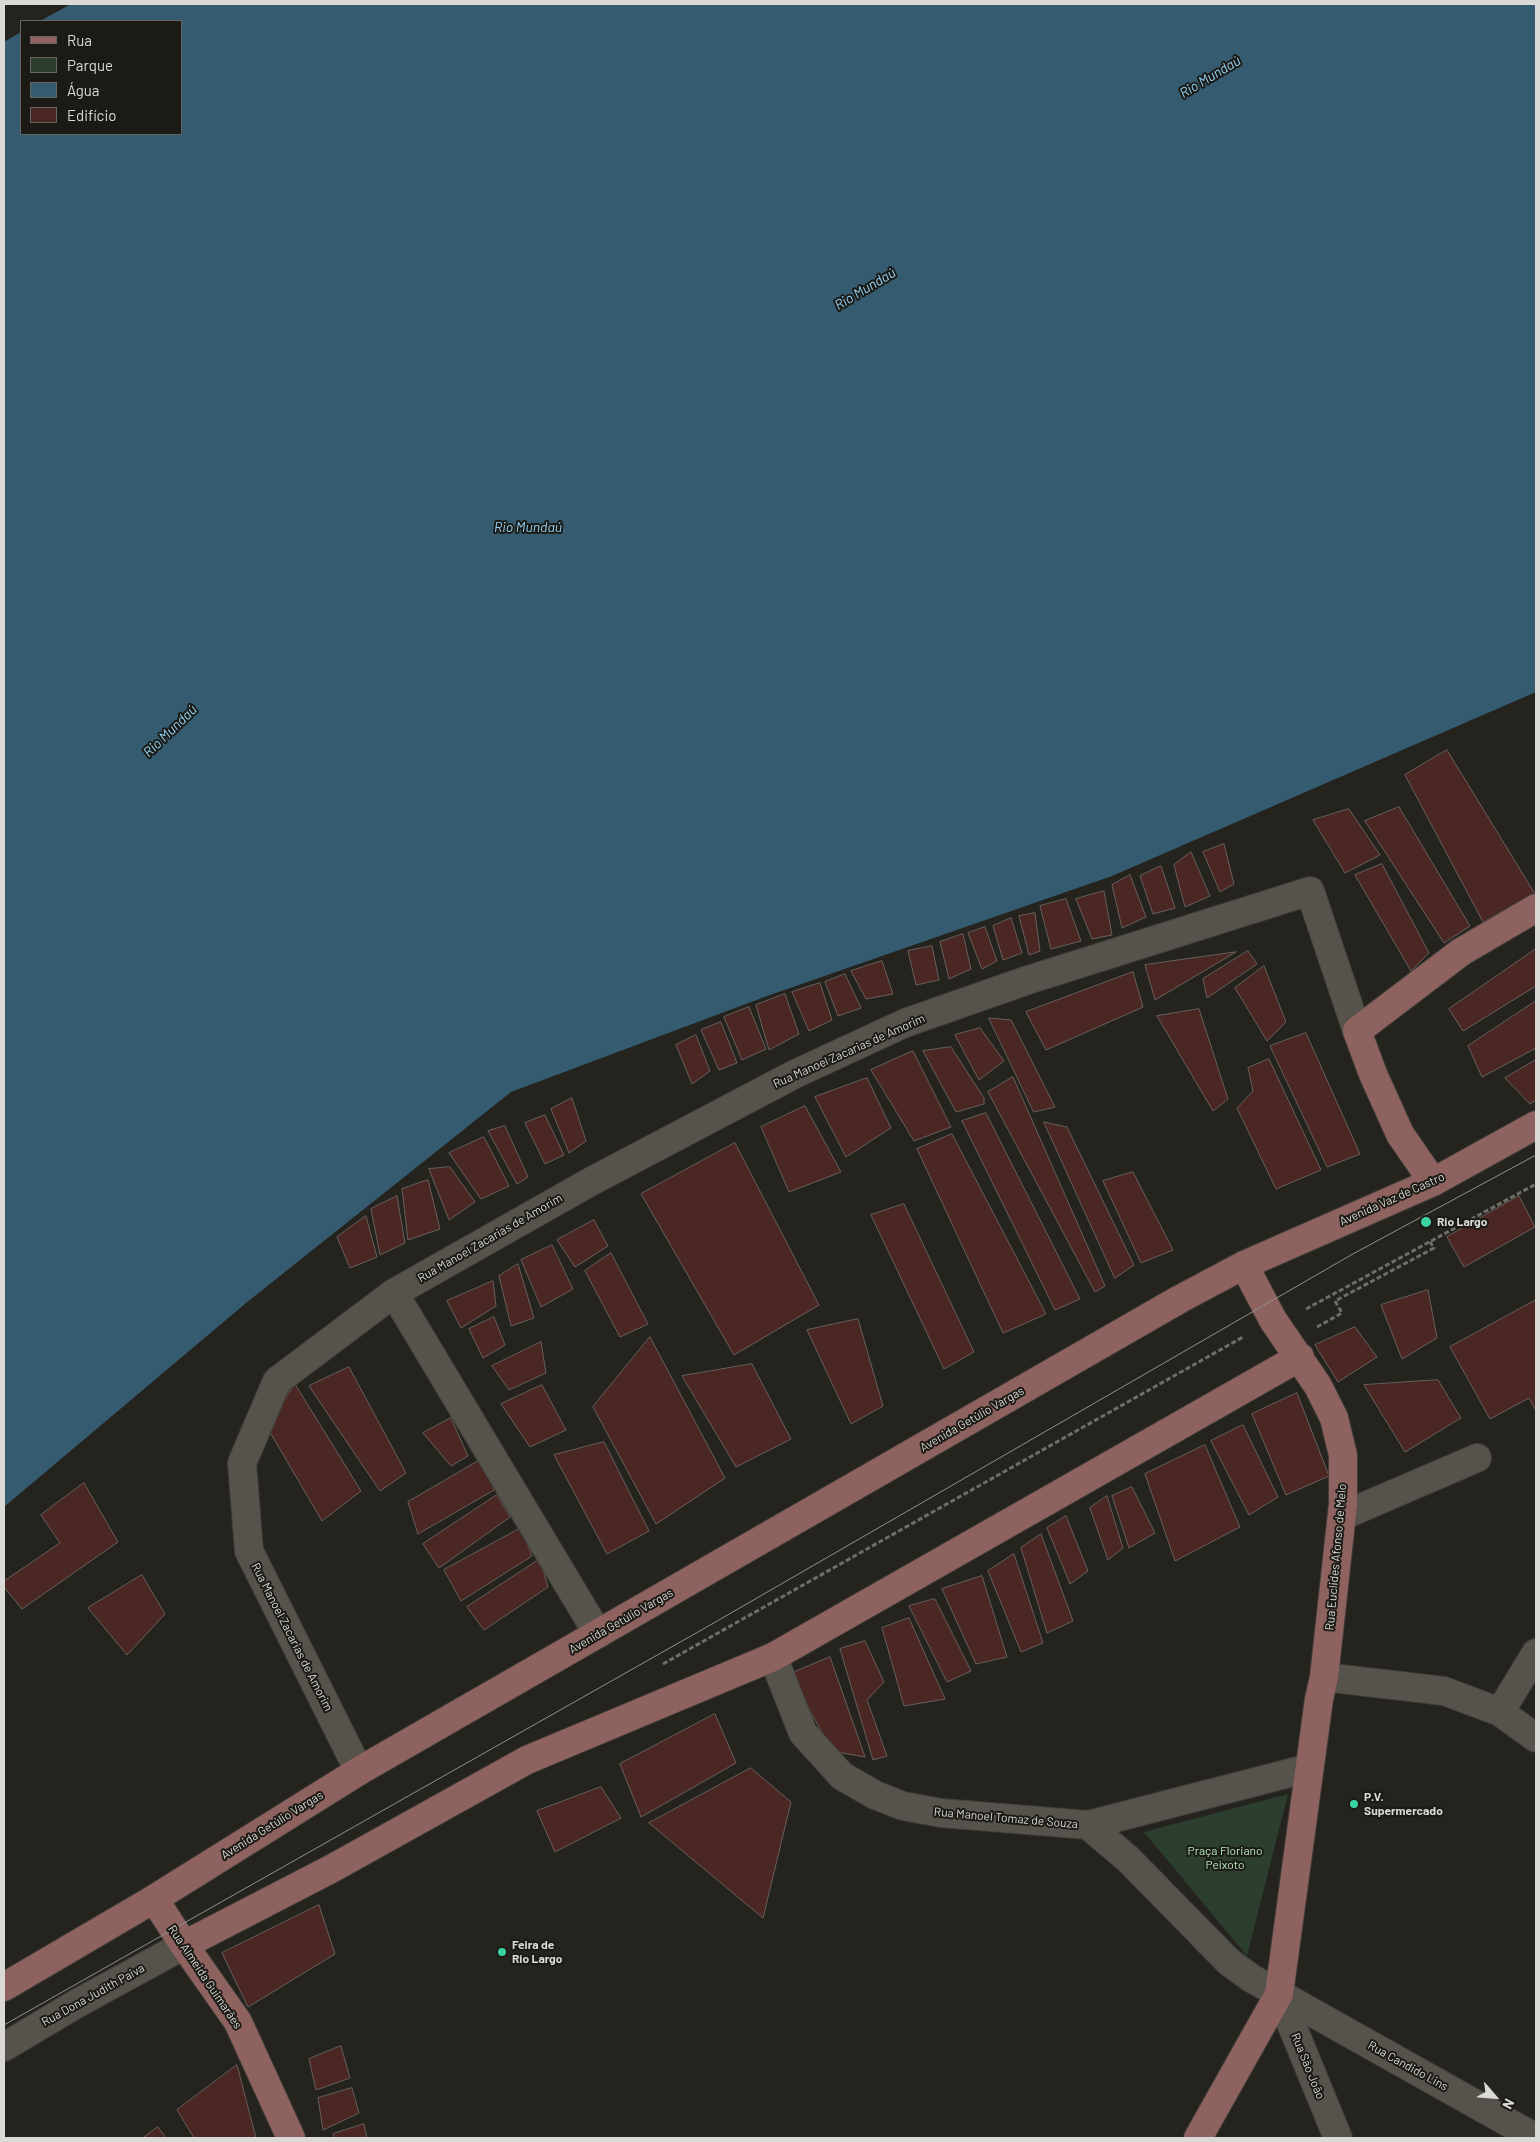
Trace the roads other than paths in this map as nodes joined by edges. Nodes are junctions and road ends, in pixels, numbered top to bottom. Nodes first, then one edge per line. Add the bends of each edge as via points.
1 (1536, 908) edge
2 (1357, 1031) junction
3 (1536, 1125) edge
4 (1433, 1182) junction
5 (1244, 1265) junction
6 (394, 1293) junction
7 (1295, 1350) junction
8 (1477, 1458) dead end
9 (1342, 1516) junction
10 (598, 1634) junction
11 (1536, 1652) edge
12 (773, 1657) junction
13 (1324, 1677) junction
14 (1500, 1712) junction
15 (1536, 1738) edge
16 (1310, 1768) junction
17 (359, 1771) junction
18 (1088, 1825) junction
19 (154, 1899) junction
20 (184, 1945) junction
21 (4, 1986) edge
22 (1279, 1994) junction
23 (4, 2047) edge
24 (1534, 2134) edge
25 (291, 2138) edge
26 (1198, 2138) edge
27 (1338, 2138) edge

1 - 2 main road via 1461,952
2 - 4 main road via 1400,1134
2 - 6 street, Rua Manoel Zacarias de Amorim via 1310,891 1028,980 906,1023 795,1074 598,1177
3 - 4 main road, Avenida Vaz de Castro
4 - 5 main road, Avenida Vaz de Castro
5 - 7 main road, Rua Euclides Afonso de Melo via 1286,1316
5 - 10 main road, Avenida Getúlio Vargas via 1051,1372
6 - 10 street
6 - 17 street, Rua Manoel Zacarias de Amorim via 277,1380 242,1463 249,1551
7 - 9 main road, Rua Euclides Afonso de Melo via 1334,1418 1343,1455
7 - 12 main road
8 - 9 street
9 - 13 main road, Rua Euclides Afonso de Melo
10 - 17 main road, Avenida Getúlio Vargas
11 - 14 street
12 - 18 street, Rua Manoel Tomaz de Souza via 803,1733 842,1776 875,1795 904,1806 941,1813
12 - 20 main road via 526,1760 331,1869
13 - 14 street via 1444,1691
13 - 16 main road, Rua Euclides Afonso de Melo
14 - 15 street
16 - 18 street, Rua Manoel Tomaz de Souza
16 - 22 main road, Rua Euclides Afonso de Melo
17 - 19 main road, Avenida Getúlio Vargas
18 - 22 street via 1128,1859 1228,1962
19 - 20 main road, Rua Almeida Guimarães
19 - 21 main road, Avenida Getúlio Vargas
20 - 23 street, Rua Dona Judith Paiva
20 - 25 main road, Rua Almeida Guimarães via 238,2022
22 - 24 street, Rua Candido Lins
22 - 26 main road
22 - 27 street, Rua São João

